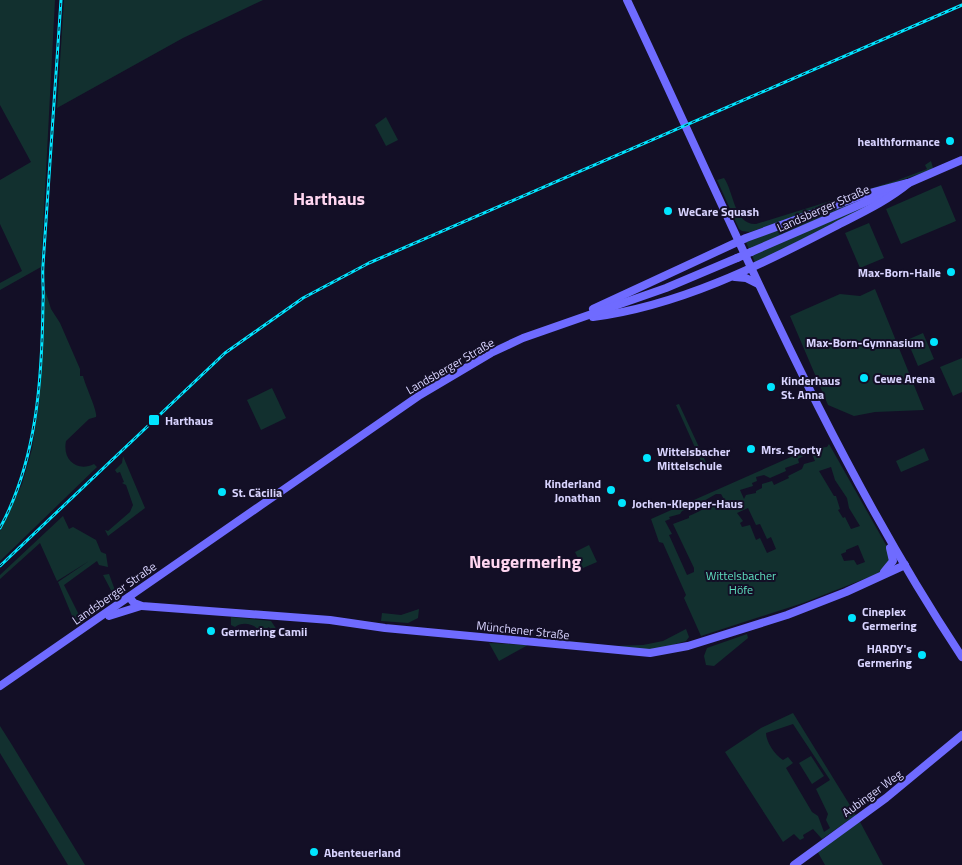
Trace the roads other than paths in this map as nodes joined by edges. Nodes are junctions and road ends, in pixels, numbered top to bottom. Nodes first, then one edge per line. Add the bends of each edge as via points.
1 (627, 0) edge
2 (962, 160) edge
3 (909, 183) junction
4 (732, 227) junction
5 (758, 233) junction
6 (738, 241) junction
7 (719, 250) junction
8 (769, 260) junction
9 (751, 269) junction
10 (728, 278) junction
11 (758, 284) junction
12 (583, 316) junction
13 (870, 501) junction
14 (905, 565) junction
15 (876, 579) junction
16 (129, 597) junction
17 (142, 606) junction
18 (95, 621) junction
19 (962, 657) edge
20 (0, 686) edge
21 (962, 735) edge
22 (794, 865) edge

1 - 4 main road
2 - 3 main road, Landsberger Straße
3 - 5 main road via 866,194
3 - 8 main road via 877,204
3 - 12 main road, Landsberger Straße, bridge via 666,288
4 - 5 main road via 744,233
4 - 6 main road
4 - 7 main road via 728,240
5 - 6 main road
6 - 7 main road
6 - 9 main road
7 - 12 main road
8 - 9 main road
8 - 11 main road via 761,269
9 - 10 main road
9 - 11 main road
10 - 11 main road via 744,277
10 - 12 main road via 619,314
11 - 13 main road
12 - 16 main road, Landsberger Straße via 491,353 420,395
13 - 14 main road
13 - 15 main road via 869,509 894,559
14 - 15 main road, Münchener Straße
14 - 19 main road
15 - 17 main road, Münchener Straße via 787,615 688,646 650,653 332,620
16 - 17 main road
16 - 18 main road, Landsberger Straße
17 - 18 main road
18 - 20 main road, Landsberger Straße
21 - 22 main road, Aubinger Weg via 886,798

